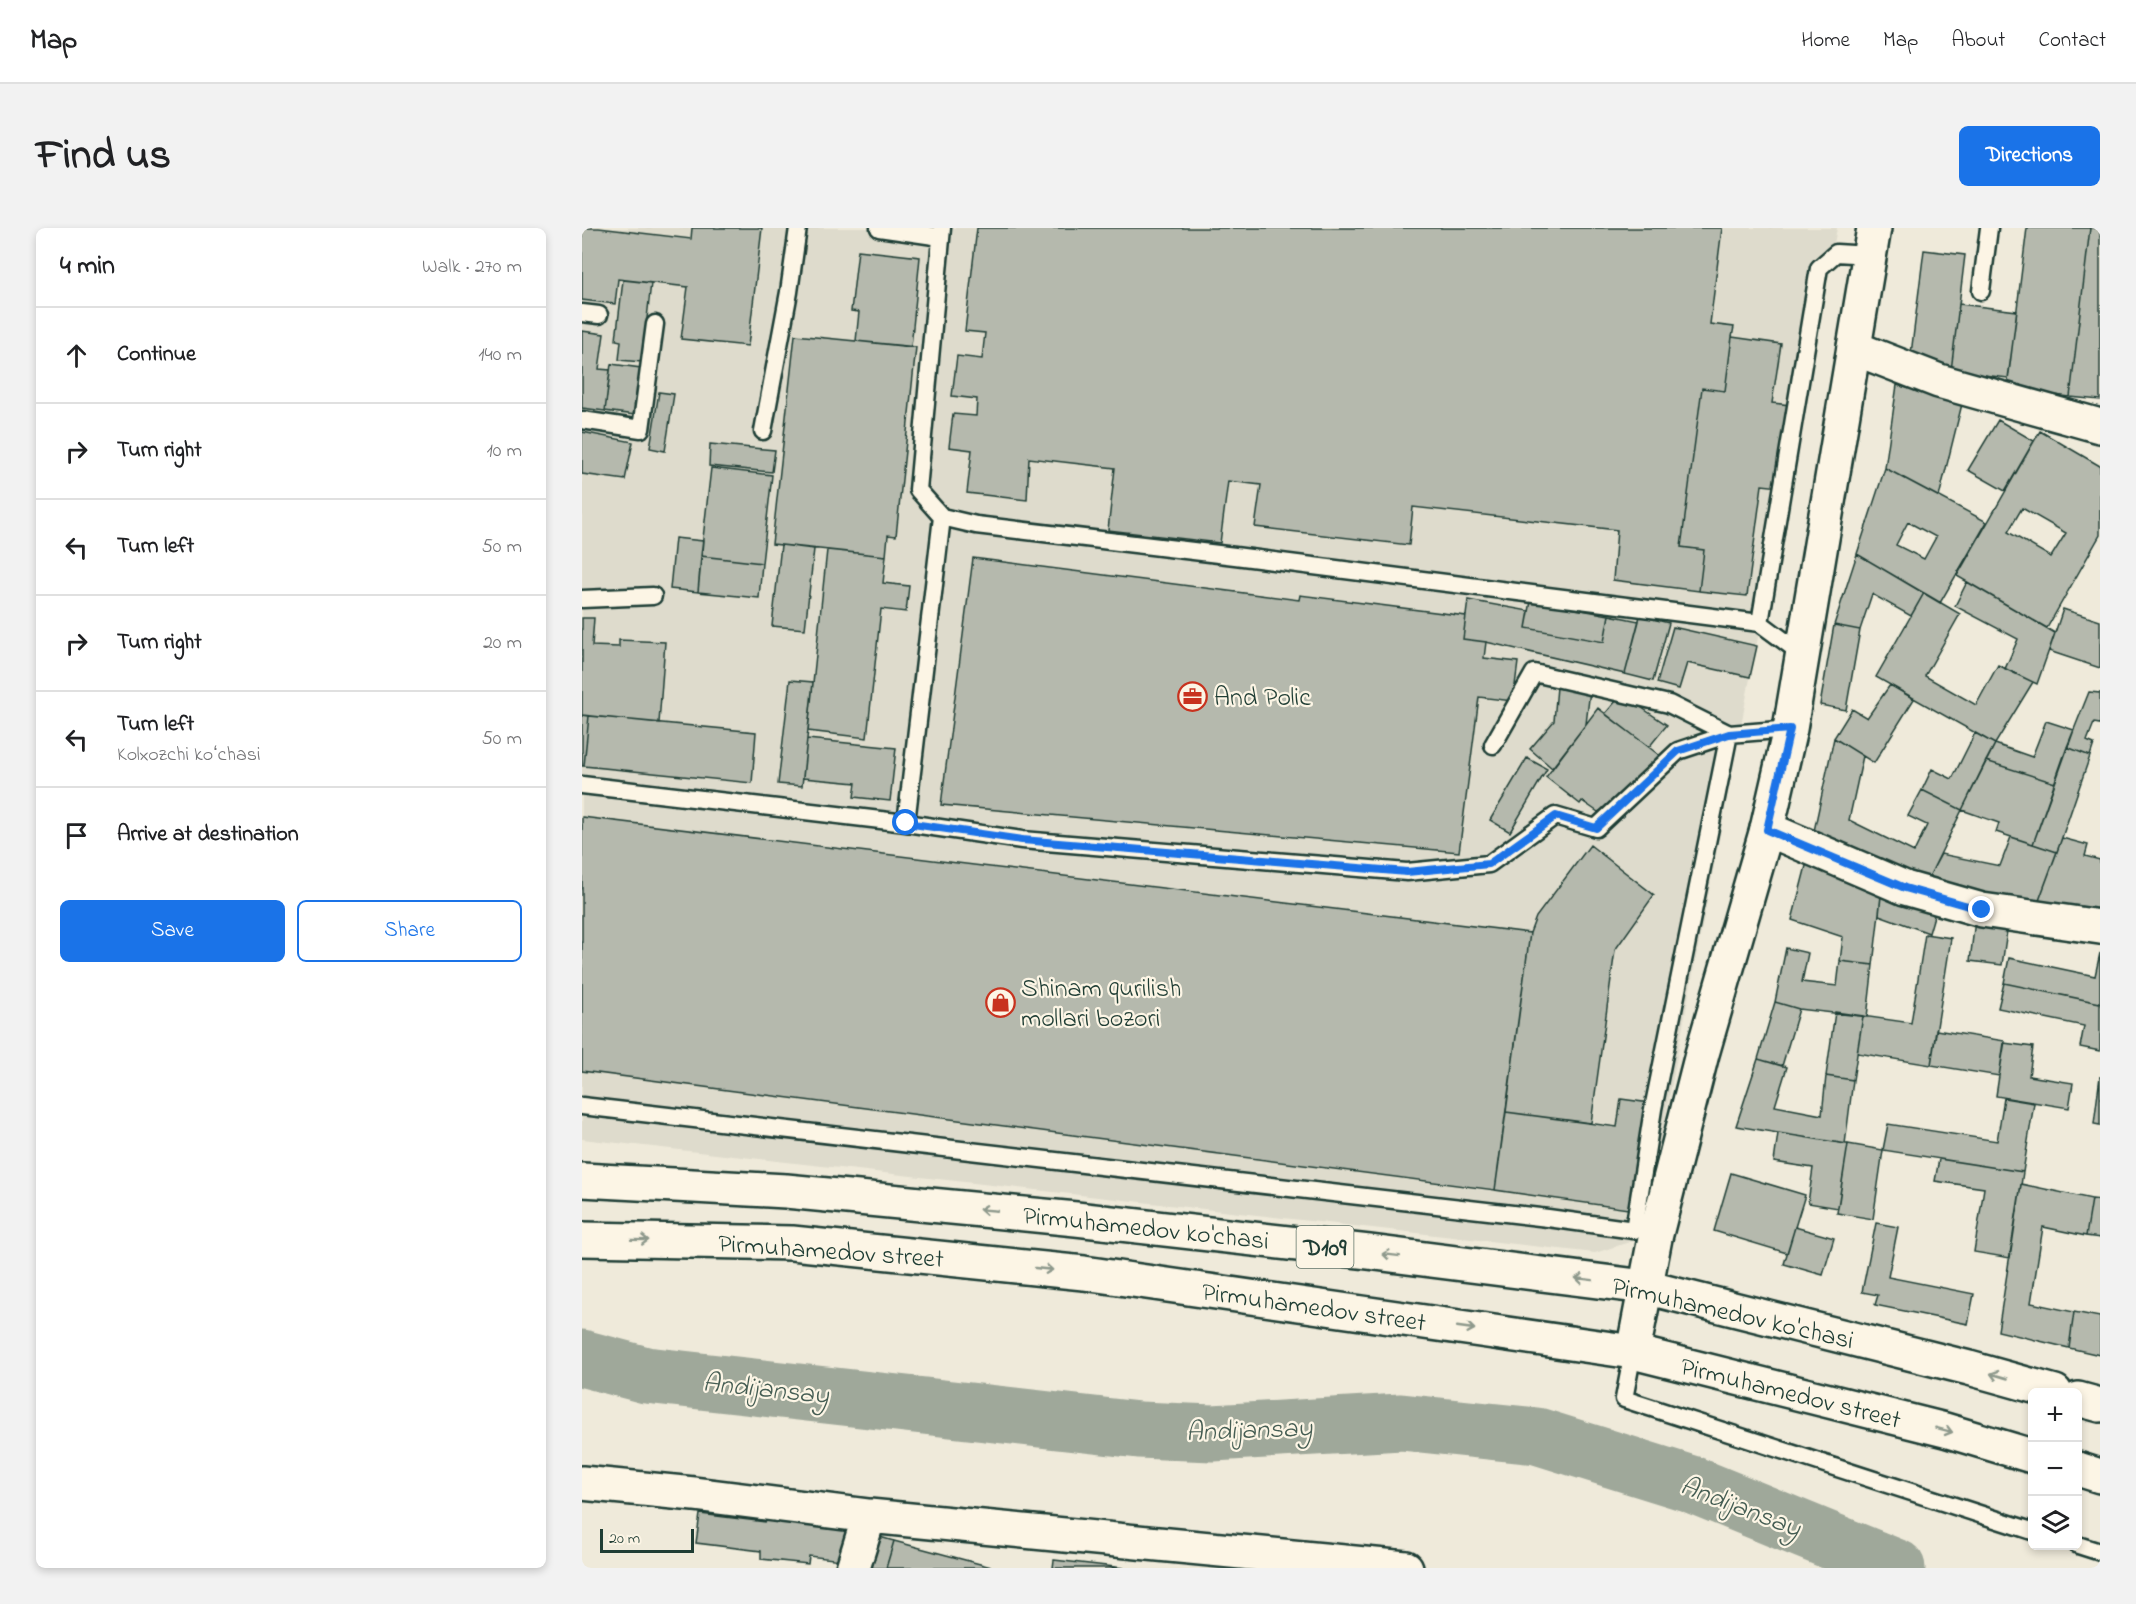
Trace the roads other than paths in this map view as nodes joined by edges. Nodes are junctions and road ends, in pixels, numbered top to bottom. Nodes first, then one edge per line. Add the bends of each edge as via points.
1 (798, 228) edge
2 (879, 228) edge
3 (1989, 228) edge
4 (942, 232) edge
5 (1872, 242) edge
6 (1981, 291) dead end
7 (656, 324) dead end
8 (1854, 348) junction
9 (582, 420) edge
10 (2100, 426) edge
11 (763, 431) dead end
12 (942, 517) junction
13 (653, 596) dead end
14 (582, 599) edge
15 (1760, 623) junction
16 (1802, 654) junction
17 (1790, 729) junction
18 (1729, 734) junction
19 (1493, 745) dead end
20 (582, 785) edge
21 (906, 823) junction
22 (1767, 830) junction
23 (2100, 927) edge
24 (582, 1106) edge
25 (582, 1180) edge
26 (582, 1239) edge
27 (1645, 1287) junction
28 (1633, 1352) junction
29 (2041, 1388) edge
30 (2082, 1400) edge
31 (2100, 1405) edge
32 (2028, 1455) edge
33 (2082, 1470) edge
34 (2100, 1476) edge
35 (582, 1483) edge
36 (869, 1516) junction
37 (2028, 1530) edge
38 (2082, 1546) edge
39 (2100, 1552) edge
40 (853, 1568) edge
41 (1406, 1568) edge

1 - 11 lane
2 - 4 lane
3 - 6 lane
4 - 12 lane via 918,490
5 - 8 main road
5 - 15 lane via 1836,253 1819,268
7 - 9 lane via 641,429
8 - 10 main road via 1939,381
8 - 16 main road
12 - 15 lane via 976,525
12 - 21 lane
13 - 14 lane
15 - 16 lane
16 - 17 main road
17 - 18 lane
17 - 22 main road
18 - 19 lane via 1669,704 1534,674
18 - 21 lane via 1678,751 1596,828 1556,816 1489,864 1407,872 1022,840
18 - 24 lane via 1653,1109 1634,1230
20 - 21 lane
22 - 23 main road via 1905,888 1982,910
22 - 27 main road via 1702,1054
27 -> 25 main road, Pirmuhamedov ko'chasi / D109 via 1076,1219 786,1191
26 -> 28 main road, Pirmuhamedov street / D109 via 792,1243 1083,1273
27 - 28 main road
29 -> 27 main road, Pirmuhamedov ko'chasi / D109
28 -> 32 main road, Pirmuhamedov street / D109 via 1945,1430
28 - 37 lane via 1624,1399
30 - 31 main road
33 - 34 main road
35 - 36 main road
36 - 40 main road
36 - 41 main road
38 - 39 lane

